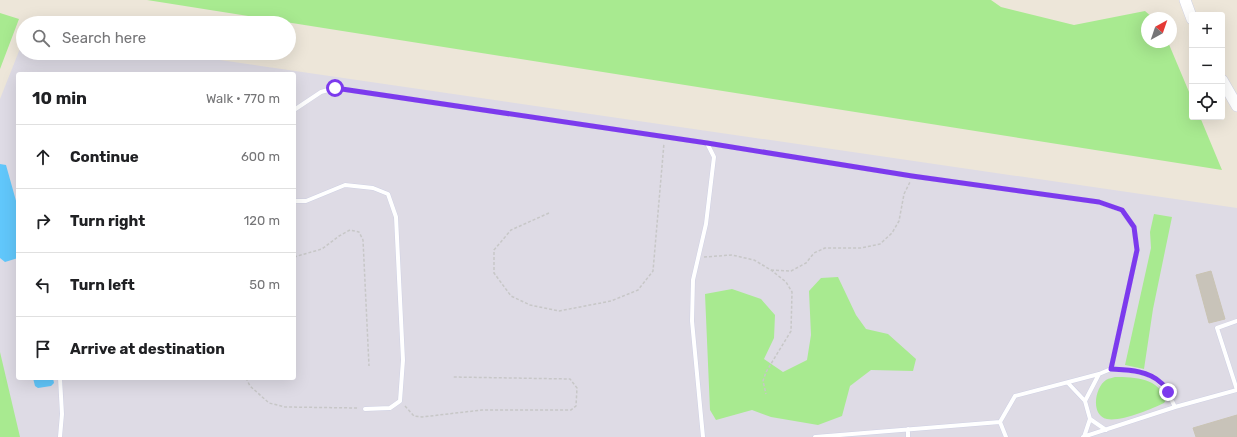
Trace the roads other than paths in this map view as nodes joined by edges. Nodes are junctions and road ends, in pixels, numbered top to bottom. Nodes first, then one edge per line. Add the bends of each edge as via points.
1 (1185, 0) edge
2 (1189, 12) edge
3 (1224, 84) edge
4 (1237, 106) edge
5 (296, 109) edge
6 (707, 143) junction
7 (296, 201) edge
8 (1237, 321) edge
9 (1111, 369) junction
10 (1099, 374) junction
11 (60, 380) edge
12 (1068, 383) junction
13 (1237, 390) edge
14 (1085, 401) junction
15 (1175, 407) junction
16 (365, 408) road end
17 (1090, 419) junction
18 (1000, 422) junction
19 (908, 429) junction
20 (1106, 430) junction
21 (60, 437) edge
22 (703, 437) edge
23 (815, 437) edge
24 (908, 437) edge
25 (1006, 437) edge
26 (1083, 437) edge

1 - 2 main road
3 - 4 main road
5 - 6 lane via 321,92 335,88
6 - 9 lane via 912,176 1099,202 1122,210 1134,227 1137,250
6 - 22 lane via 714,157 706,224 693,280 692,321
7 - 16 lane via 306,201 345,185 373,188 388,194 396,217 403,360 400,401 390,408
8 - 13 lane via 1217,328
9 - 10 lane
9 - 15 lane via 1149,375 1160,382
10 - 12 lane
10 - 14 lane
11 - 21 lane
12 - 14 lane
12 - 18 lane via 1015,396
13 - 15 lane
14 - 17 lane
15 - 20 lane
17 - 20 lane
17 - 26 lane
18 - 19 lane
18 - 25 lane
19 - 23 lane
19 - 24 lane
20 - 26 lane

